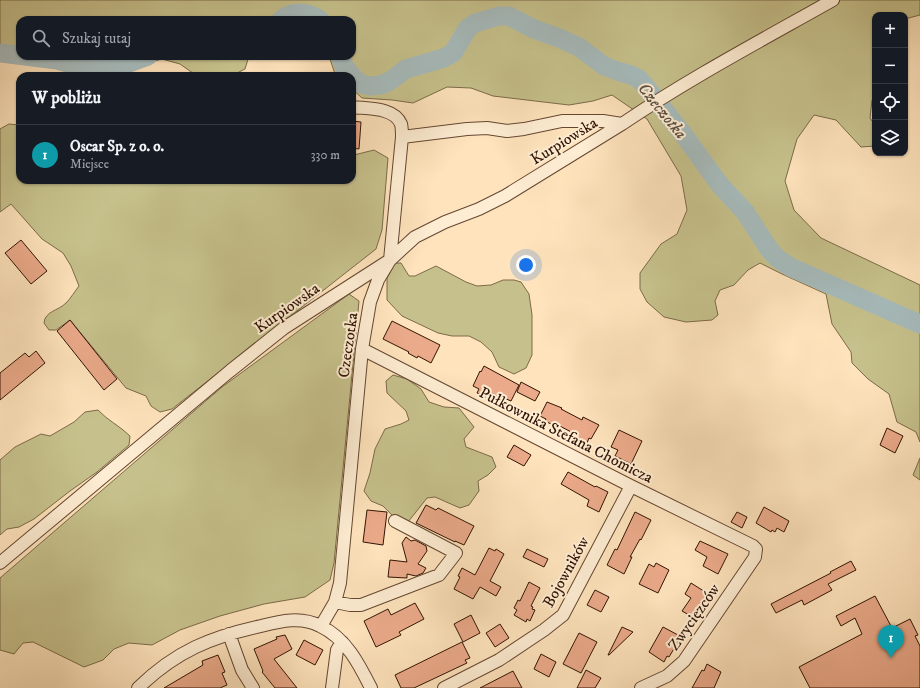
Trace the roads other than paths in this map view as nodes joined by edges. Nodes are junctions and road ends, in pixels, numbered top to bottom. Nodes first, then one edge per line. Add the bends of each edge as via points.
1 (833, 0) edge
2 (356, 107) edge
3 (622, 124) junction
4 (402, 137) junction
5 (390, 260) junction
6 (362, 349) junction
7 (631, 486) junction
8 (395, 521) dead end
9 (756, 549) joint
10 (0, 562) edge
11 (335, 602) junction
12 (321, 626) junction
13 (229, 634) junction
14 (342, 642) junction
15 (138, 688) edge
16 (253, 688) edge
17 (332, 688) edge
18 (371, 688) edge
19 (444, 688) edge
20 (642, 688) edge

1 - 3 street, Kurpiowska via 709,69
2 - 4 street, Czeczotka via 391,113 401,125
3 - 4 street via 603,121 562,121 507,131 467,128
3 - 5 street, Kurpiowska via 505,196 415,237
4 - 5 street, Czeczotka
5 - 6 street, Czeczotka via 378,280 370,302
5 - 10 street, Kurpiowska via 284,328
6 - 7 street, Pułkownika Stefana Chomicza
6 - 11 street, Czeczotka via 340,583
7 - 9 street, Pułkownika Stefana Chomicza
7 - 19 street, Bojowników via 563,616 499,660
8 - 11 street via 456,553 440,576 361,605
9 - 20 street, Zwycięzców via 755,557 684,661 667,676
11 - 12 street, Czeczotka
12 - 13 street via 292,620
12 - 14 street
13 - 15 street via 203,643 176,657 158,669
13 - 16 street via 242,670
14 - 17 street via 337,650
14 - 18 street via 357,661

